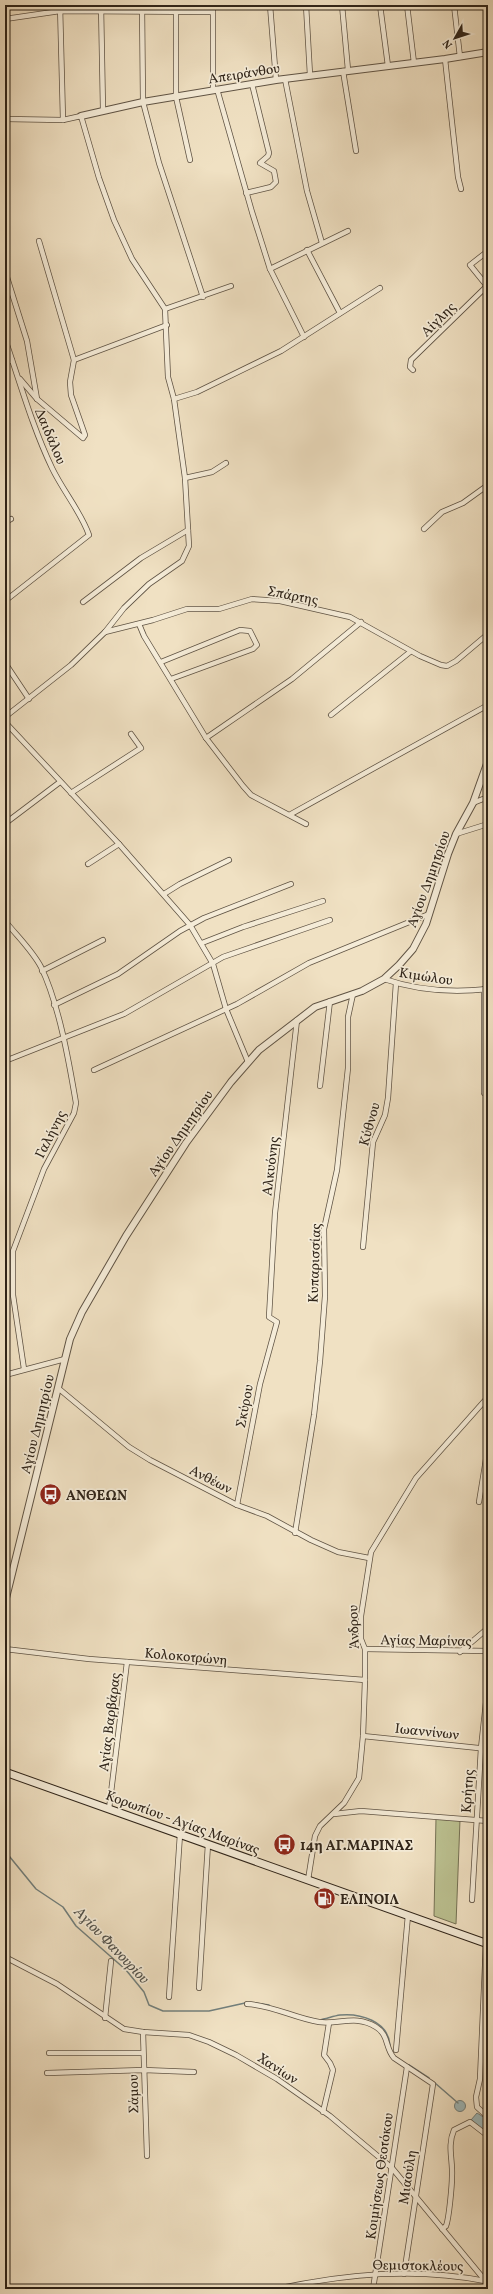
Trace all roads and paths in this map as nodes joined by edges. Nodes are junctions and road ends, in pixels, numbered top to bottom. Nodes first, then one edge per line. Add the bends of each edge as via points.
1 (60, 5) edge
2 (101, 5) edge
3 (142, 5) edge
4 (176, 5) edge
5 (213, 5) edge
6 (270, 5) edge
7 (306, 5) edge
8 (342, 5) edge
9 (380, 5) edge
10 (408, 5) edge
11 (454, 5) edge
12 (60, 11) junction
13 (101, 12) junction
14 (142, 12) junction
15 (176, 12) junction
16 (213, 12) junction
17 (5, 19) edge
18 (488, 52) edge
19 (460, 57) junction
20 (445, 59) junction
21 (414, 63) junction
22 (388, 66) junction
23 (346, 70) junction
24 (310, 75) junction
25 (285, 79) junction
26 (276, 80) junction
27 (252, 84) junction
28 (215, 90) junction
29 (176, 97) junction
30 (143, 102) junction
31 (103, 110) junction
32 (81, 116) junction
33 (5, 119) edge
34 (62, 120) junction
35 (356, 151) dead end
36 (190, 160) dead end
37 (461, 189) dead end
38 (246, 193) junction
39 (348, 231) dead end
40 (39, 241) dead end
41 (322, 243) junction
42 (307, 250) junction
43 (488, 251) edge
44 (270, 269) junction
45 (5, 271) edge
46 (231, 286) dead end
47 (488, 286) edge
48 (380, 288) dead end
49 (203, 297) junction
50 (165, 309) junction
51 (340, 313) junction
52 (167, 325) junction
53 (304, 337) junction
54 (5, 339) edge
55 (12, 360) junction
56 (74, 360) junction
57 (5, 363) edge
58 (413, 370) dead end
59 (19, 377) junction
60 (37, 399) junction
61 (174, 399) junction
62 (226, 463) dead end
63 (185, 478) junction
64 (488, 485) edge
65 (11, 519) dead end
66 (5, 522) edge
67 (424, 529) dead end
68 (188, 530) junction
69 (5, 600) edge
70 (83, 602) dead end
71 (362, 622) junction
72 (139, 624) junction
73 (105, 632) junction
74 (488, 634) edge
75 (410, 652) junction
76 (161, 662) junction
77 (5, 663) edge
78 (171, 679) junction
79 (29, 699) junction
80 (488, 705) edge
81 (331, 715) dead end
82 (5, 717) edge
83 (5, 722) edge
84 (131, 734) dead end
85 (206, 738) junction
86 (488, 761) edge
87 (60, 782) junction
88 (71, 794) junction
89 (488, 797) edge
90 (473, 803) junction
91 (291, 814) junction
92 (7, 822) dead end
93 (306, 824) dead end
94 (488, 824) edge
95 (456, 834) junction
96 (119, 844) junction
97 (229, 860) dead end
98 (88, 864) dead end
99 (291, 884) dead end
100 (164, 894) junction
101 (323, 901) dead end
102 (430, 914) junction
103 (330, 920) dead end
104 (5, 921) edge
105 (190, 925) junction
106 (103, 940) dead end
107 (202, 943) junction
108 (213, 964) junction
109 (42, 971) junction
110 (384, 979) junction
111 (396, 984) junction
112 (486, 989) edge
113 (352, 994) junction
114 (330, 1001) junction
115 (54, 1005) junction
116 (226, 1009) junction
117 (297, 1019) junction
118 (63, 1040) junction
119 (5, 1061) edge
120 (248, 1062) junction
121 (94, 1070) dead end
122 (320, 1086) dead end
123 (484, 1093) dead end
124 (363, 1247) dead end
125 (269, 1317) joint
126 (65, 1359) junction
127 (24, 1369) junction
128 (5, 1375) edge
129 (58, 1388) junction
130 (488, 1397) edge
131 (488, 1448) edge
132 (480, 1502) dead end
133 (237, 1505) junction
134 (295, 1533) junction
135 (369, 1558) junction
136 (5, 1602) edge
137 (488, 1628) edge
138 (5, 1649) edge
139 (365, 1650) junction
140 (488, 1651) edge
141 (460, 1652) junction
142 (127, 1662) junction
143 (365, 1680) junction
144 (488, 1684) edge
145 (363, 1736) junction
146 (481, 1748) junction
147 (488, 1748) edge
148 (5, 1772) edge
149 (109, 1809) junction
150 (334, 1814) junction
151 (476, 1821) junction
152 (488, 1821) edge
153 (180, 1834) junction
154 (208, 1844) junction
155 (308, 1880) junction
156 (472, 1900) dead end
157 (408, 1916) junction
158 (487, 1944) edge
159 (5, 1957) edge
160 (111, 1960) dead end
161 (199, 1988) dead end
162 (169, 1997) dead end
163 (247, 2004) dead end
164 (105, 2018) junction
165 (329, 2023) junction
166 (143, 2032) junction
167 (396, 2050) dead end
168 (49, 2053) dead end
169 (143, 2053) junction
170 (407, 2067) junction
171 (144, 2070) junction
172 (194, 2072) dead end
173 (47, 2073) dead end
174 (323, 2112) junction
175 (488, 2117) edge
176 (488, 2136) edge
177 (147, 2156) dead end
178 (392, 2168) junction
179 (415, 2196) junction
180 (442, 2229) junction
181 (375, 2274) junction
182 (404, 2274) junction
183 (487, 2282) edge
184 (276, 2289) edge
185 (373, 2289) edge

1 - 12 street
2 - 13 street
3 - 14 street
4 - 15 street
5 - 16 street
6 - 26 street
7 - 24 street
8 - 23 street
9 - 22 street
10 - 21 street
11 - 19 street
12 - 13 street
12 - 17 street
12 - 34 street
13 - 14 street
13 - 31 street
14 - 15 street
14 - 30 street
15 - 16 street
15 - 29 street
16 - 28 street
18 - 19 street, Απειράνθου
19 - 20 street, Απειράνθου
20 - 21 street, Απειράνθου
20 - 37 street
21 - 22 street, Απειράνθου
22 - 23 street, Απειράνθου
23 - 24 street, Απειράνθου
23 - 35 street
24 - 25 street, Απειράνθου
25 - 26 street, Απειράνθου
25 - 41 street via 306,184
26 - 27 street, Απειράνθου
27 - 28 street, Απειράνθου
27 - 38 street via 268,153 260,164 274,171 276,182 271,187
28 - 29 street, Απειράνθου
28 - 38 street
29 - 30 street, Απειράνθου
29 - 36 street
30 - 31 street, Απειράνθου
30 - 49 street via 159,163
31 - 32 street, Απειράνθου
32 - 34 street, Απειράνθου
32 - 50 street via 114,220 132,258
33 - 34 street, Απειράνθου
38 - 44 street
39 - 41 street
40 - 56 street
41 - 42 street
42 - 44 street
42 - 51 street
43 - 47 street via 470,265
44 - 53 street
45 - 60 street via 27,341
46 - 49 street
47 - 58 street, Αίγλης via 411,360 410,367
48 - 51 street
49 - 50 street
50 - 52 street
51 - 53 street
52 - 56 street
52 - 61 street via 168,370
53 - 61 street via 256,364 197,392
54 - 55 street, Δαιδάλου
55 - 57 street
55 - 59 street, Δαιδάλου
56 - 60 street via 70,382 71,395 85,435 82,438
59 - 60 street
59 - 69 street, Δαιδάλου via 23,397 52,468 89,535
61 - 63 street
62 - 63 street via 212,472
63 - 68 street
64 - 67 street via 463,503 442,512
65 - 66 street
68 - 70 street via 141,558
68 - 73 street via 189,546 182,561 149,584 124,608
71 - 72 street, Σπάρτης via 350,617 262,599 241,602 219,610 187,608
71 - 75 street, Σπάρτης
71 - 85 street via 286,683
72 - 73 street, Σπάρτης
72 - 76 street
73 - 79 street via 82,656
74 - 75 street, Σπάρτης via 448,666 434,664
75 - 81 street
76 - 78 street
76 - 78 street via 240,630 250,630 256,641 257,645 253,649
77 - 79 street
78 - 85 street
79 - 82 street
80 - 91 street
83 - 87 street
84 - 88 street via 141,748
85 - 91 street via 223,763 252,795
86 - 90 street, Αγίου Δημητρίου
87 - 88 street
87 - 92 street
88 - 96 street
89 - 90 street
90 - 95 street, Αγίου Δημητρίου
91 - 93 street
94 - 95 street
95 - 102 street, Αγίου Δημητρίου
96 - 98 street
96 - 100 street
97 - 100 street
99 - 105 street
100 - 105 street
101 - 107 street
102 - 110 street, Αγίου Δημητρίου via 417,942
102 - 116 street via 309,963
103 - 108 street via 223,957
104 - 109 street, Γαλήνης via 29,949
105 - 107 street
105 - 115 street via 118,974
106 - 109 street
107 - 108 street
108 - 116 street
108 - 118 street via 124,1014
109 - 115 street, Γαλήνης
110 - 111 street, Κιμώλου
110 - 113 street, Αγίου Δημητρίου
111 - 112 street, Κιμώλου via 454,992
111 - 124 street, Κύθνου via 388,1098 385,1115 373,1142
112 - 123 street
113 - 114 street, Αγίου Δημητρίου
113 - 134 street, Κυπαρισσίας via 348,1017 348,1068 337,1170 324,1229 325,1296 319,1369
114 - 117 street, Αγίου Δημητρίου
114 - 122 street
115 - 118 street, Γαλήνης
116 - 120 street
116 - 121 street
117 - 120 street, Αγίου Δημητρίου
117 - 125 street, Αλκυόνης via 275,1213
118 - 119 street
118 - 127 street, Γαλήνης via 76,1103 74,1113 44,1169 13,1251 13,1295
120 - 126 street, Αγίου Δημητρίου via 186,1143 126,1236 76,1324
125 - 133 street, Σκύρου via 277,1322 260,1384
126 - 127 street
126 - 129 street, Αγίου Δημητρίου
127 - 128 street
129 - 133 street, Ανθέων via 136,1452
129 - 136 street, Αγίου Δημητρίου
130 - 135 street, Άνδρου via 416,1478
131 - 132 street
133 - 134 street, Ανθέων via 267,1516
134 - 135 street, Ανθέων via 338,1552
135 - 139 street, Άνδρου via 361,1616 361,1639
137 - 141 street
138 - 142 street, Κολοκοτρώνη
139 - 141 street, Αγίας Μαρίνας
139 - 143 street, Άνδρου
140 - 141 street, Αγίας Μαρίνας
142 - 143 street, Κολοκοτρώνη
142 - 149 street, Αγίας Βαρβάρας
143 - 145 street, Άνδρου
144 - 146 street, Κρήτης
145 - 146 street, Ιωαννίνων
145 - 150 street, Άνδρου via 359,1778 347,1799
146 - 147 street, Ιωαννίνων
146 - 151 street, Κρήτης
148 - 149 main road, Κορωπίου - Αγίας Μαρίνας
149 - 153 main road, Κορωπίου - Αγίας Μαρίνας
150 - 151 street via 361,1811
150 - 155 street, Άνδρου via 320,1826 315,1836
151 - 152 street
151 - 156 street, Κρήτης
153 - 154 main road, Κορωπίου - Αγίας Μαρίνας
153 - 162 street
154 - 155 main road, Κορωπίου - Αγίας Μαρίνας
154 - 161 street
155 - 157 main road, Κορωπίου - Αγίας Μαρίνας
157 - 158 main road, Κορωπίου - Αγίας Μαρίνας
157 - 167 street
158 - 175 street via 480,2079 476,2097 477,2107
159 - 164 street, Χανίων via 57,1984
160 - 164 street
163 - 165 street
164 - 166 street, Χανίων via 124,2029
165 - 170 street via 338,2020 358,2021 377,2027 386,2038 391,2054
165 - 174 street via 324,2055 333,2070
166 - 169 street, Σάμου
166 - 174 street, Χανίων via 188,2035 209,2042 251,2063
168 - 169 street
169 - 171 street, Σάμου
170 - 178 street, Κοιμήσεως Θεοτόκου
170 - 179 street, Μιαούλη via 433,2084
171 - 172 street
171 - 173 street
171 - 177 street, Σάμου
174 - 178 street, Χανίων
176 - 180 street via 470,2122 459,2126 452,2133 449,2215 446,2226
178 - 179 street, Χανίων
178 - 181 street, Κοιμήσεως Θεοτόκου
179 - 180 street, Χανίων
179 - 182 street, Μιαούλη
180 - 183 street, Χανίων
181 - 182 street, Θεμιστοκλέους
181 - 184 street, Θεμιστοκλέους
181 - 185 street, Κοιμήσεως Θεοτόκου
182 - 183 street, Θεμιστοκλέους via 446,2275

